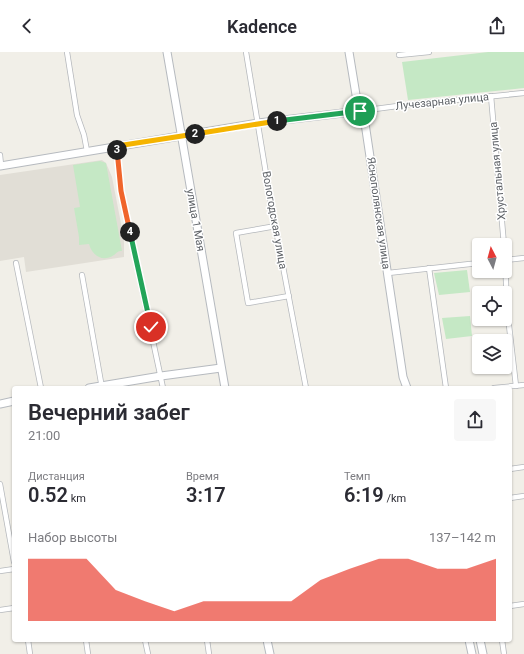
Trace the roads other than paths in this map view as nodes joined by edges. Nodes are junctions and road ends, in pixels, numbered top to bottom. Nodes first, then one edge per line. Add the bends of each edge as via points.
1 (67, 52) edge
2 (167, 52) edge
3 (246, 52) edge
4 (349, 52) edge
5 (429, 52) edge
6 (399, 55) dead end
7 (524, 93) edge
8 (491, 96) junction
9 (360, 111) junction
10 (258, 123) junction
11 (182, 136) junction
12 (117, 146) junction
13 (87, 151) junction
14 (0, 155) edge
15 (1, 166) edge
16 (276, 226) junction
17 (503, 238) edge
18 (524, 258) edge
19 (512, 259) edge
20 (16, 263) dead end
21 (472, 264) edge
22 (429, 268) junction
23 (388, 273) junction
24 (82, 275) dead end
25 (506, 278) edge
26 (289, 296) junction
27 (221, 368) junction
28 (161, 376) junction
29 (403, 377) junction
30 (524, 385) edge
31 (42, 386) edge
32 (101, 386) edge
33 (106, 386) edge
34 (164, 386) edge
35 (225, 386) edge
36 (306, 386) edge
37 (406, 386) edge
38 (411, 386) edge
39 (446, 386) edge
40 (512, 386) edge
41 (516, 386) junction
42 (12, 401) edge
43 (0, 404) edge
44 (524, 467) edge
45 (512, 469) edge
46 (0, 484) edge
47 (524, 496) edge
48 (512, 498) edge
49 (12, 551) edge
50 (12, 569) edge
51 (0, 572) edge
52 (524, 604) edge
53 (512, 606) edge
54 (12, 608) edge
55 (0, 610) edge
56 (28, 642) edge
57 (86, 642) edge
58 (146, 642) edge
59 (207, 642) edge
60 (267, 642) edge
61 (469, 642) edge
62 (480, 642) edge
63 (502, 642) edge
64 (30, 654) edge
65 (88, 654) edge
66 (148, 654) edge
67 (209, 654) edge
68 (270, 654) edge
69 (472, 654) edge
70 (483, 654) edge
71 (504, 654) edge

1 - 13 street via 77,116
2 - 11 street, улица 1 Мая
3 - 10 street, Вологодская улица
4 - 9 street, Яснополянская улица
5 - 6 street
7 - 8 street, Лучезарная улица
8 - 9 street, Лучезарная улица
8 - 17 street, Хрустальная улица
9 - 10 street
9 - 23 street, Яснополянская улица via 364,117
10 - 11 street
10 - 16 street, Вологодская улица
11 - 12 street
11 - 27 street, улица 1 Мая
12 - 13 street
12 - 28 street via 121,191
13 - 15 street
14 - 15 street
16 - 26 street, Вологодская улица
16 - 26 street via 236,233 248,303
18 - 19 street
20 - 31 street
21 - 22 street
22 - 23 street
22 - 39 street
23 - 29 street, Яснополянская улица
24 - 32 street
25 - 41 street
26 - 36 street, Вологодская улица
27 - 28 street
27 - 35 street, улица 1 Мая
28 - 33 street
28 - 34 street
29 - 37 street, Яснополянская улица
29 - 38 street
30 - 41 street
40 - 41 street
42 - 43 street
44 - 45 street
46 - 49 street
47 - 48 street
50 - 51 street
52 - 53 street
54 - 55 street
56 - 64 street
57 - 65 street
58 - 66 street
59 - 67 street
60 - 68 street
61 - 69 street
62 - 70 street
63 - 71 street

